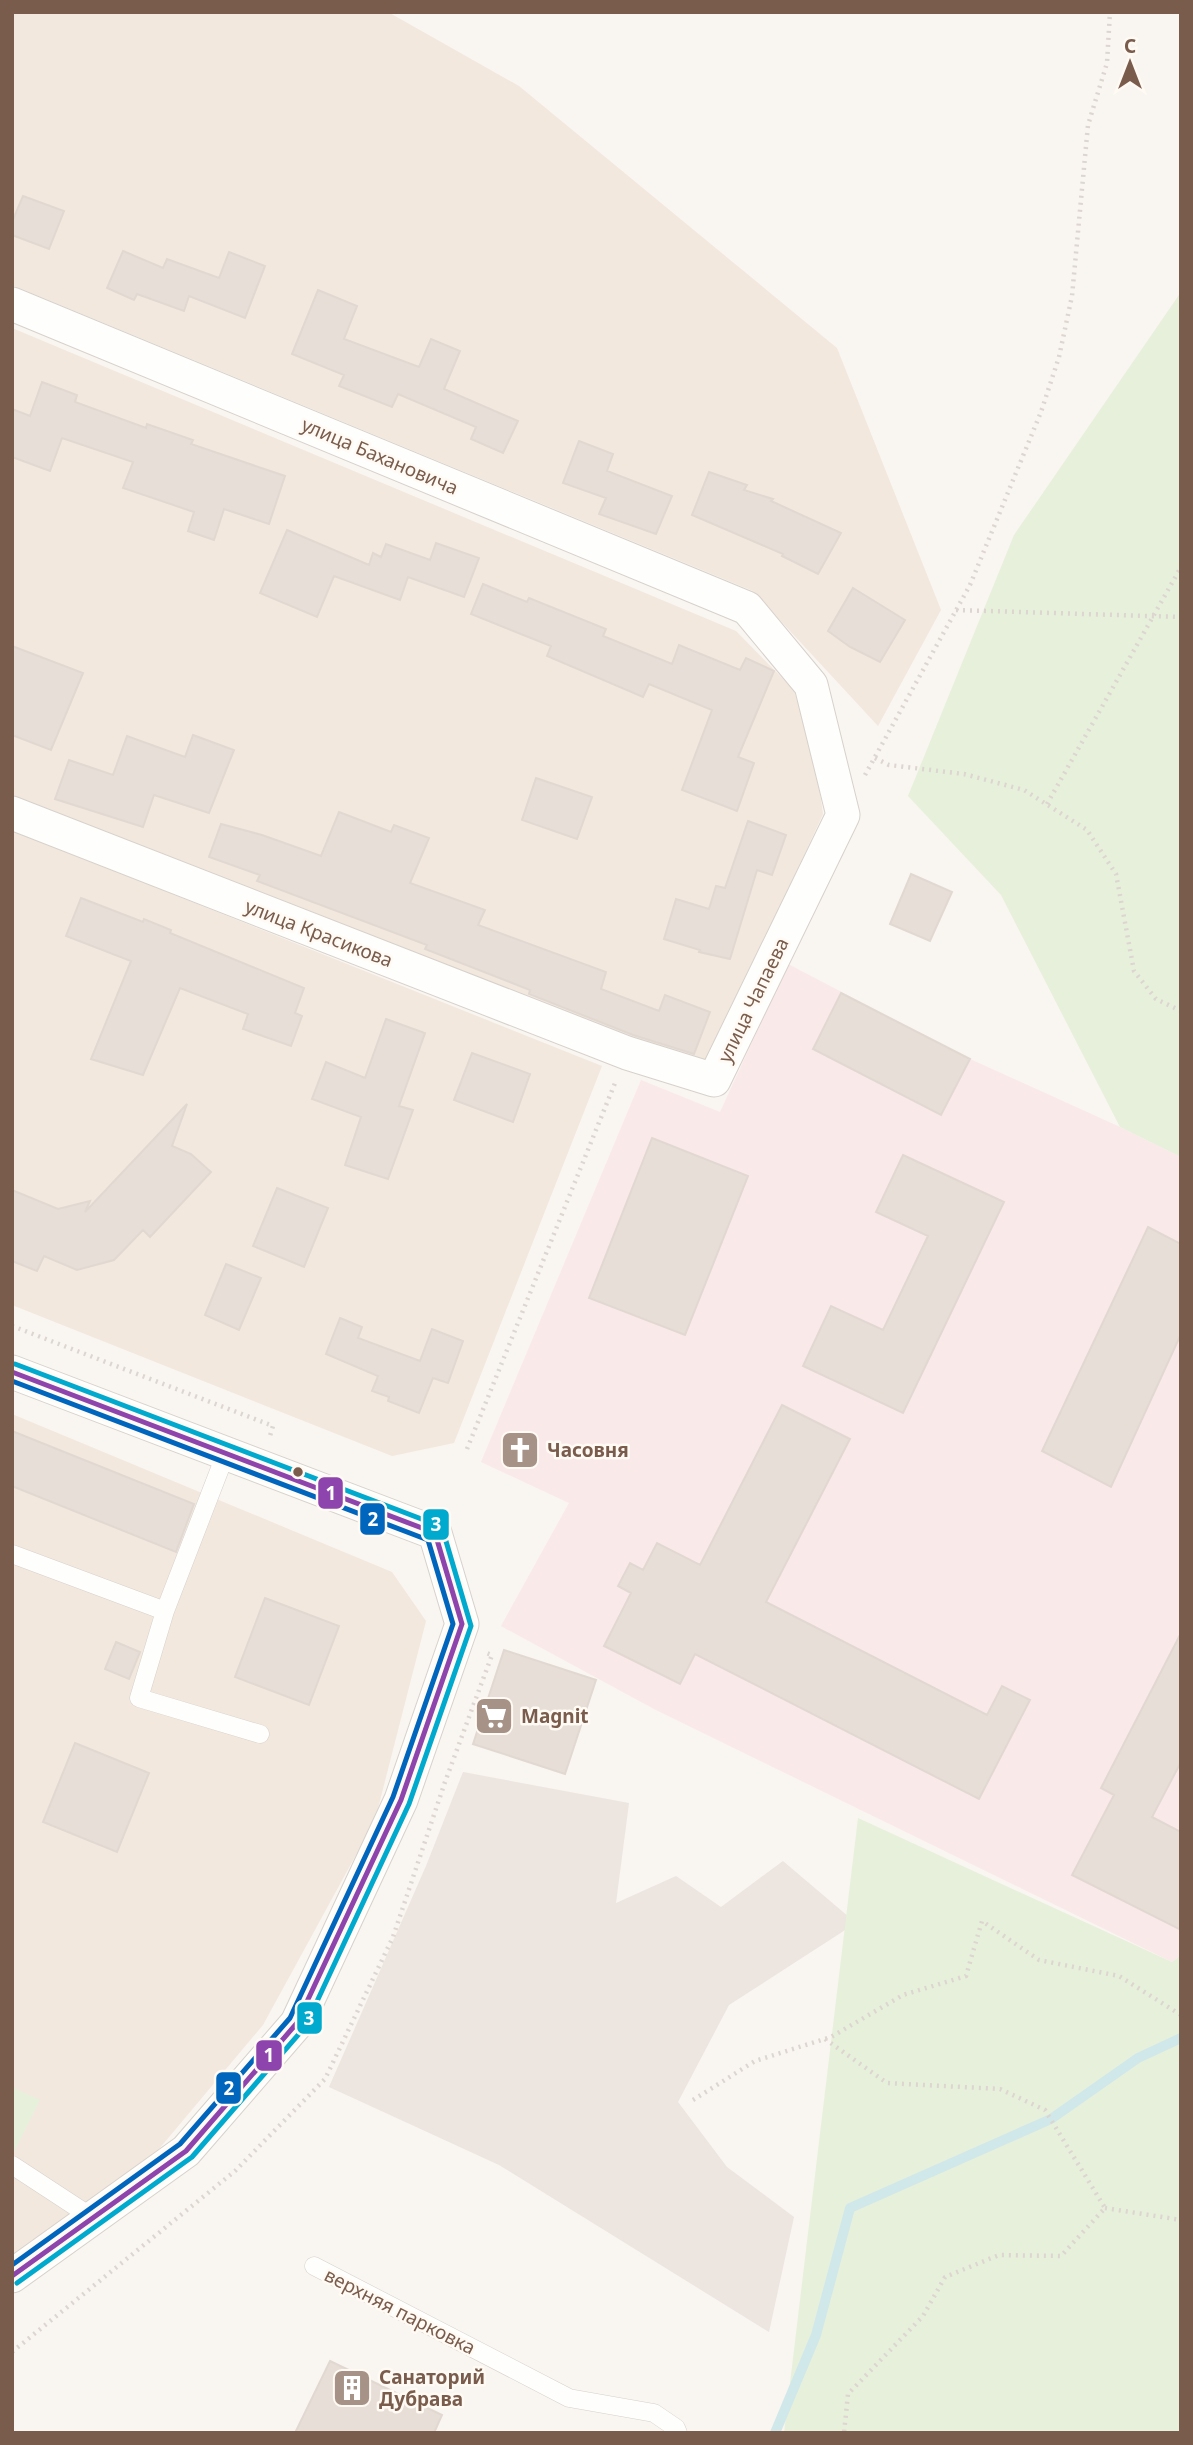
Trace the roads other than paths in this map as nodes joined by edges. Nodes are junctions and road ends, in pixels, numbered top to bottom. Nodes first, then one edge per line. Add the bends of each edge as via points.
1 (12, 304) edge
2 (12, 813) edge
3 (843, 815) joint
4 (627, 1053) joint
5 (12, 1372) edge
6 (226, 1453) junction
7 (12, 1554) edge
8 (166, 1612) junction
9 (260, 1734) dead end
10 (12, 2165) edge
11 (93, 2218) junction
12 (314, 2266) dead end
13 (12, 2276) edge
14 (678, 2433) edge

1 - 3 street, улица Бахановича via 747,608 811,685
2 - 4 street, улица Красикова
3 - 4 street, улица Чапаева via 714,1080
5 - 6 street
6 - 8 lane
6 - 11 street via 435,1533 462,1624 401,1800 296,2023 186,2151
7 - 8 lane
8 - 9 lane via 139,1698
10 - 11 lane
11 - 13 street
12 - 14 lane, верхняя парковка via 569,2398 654,2413

